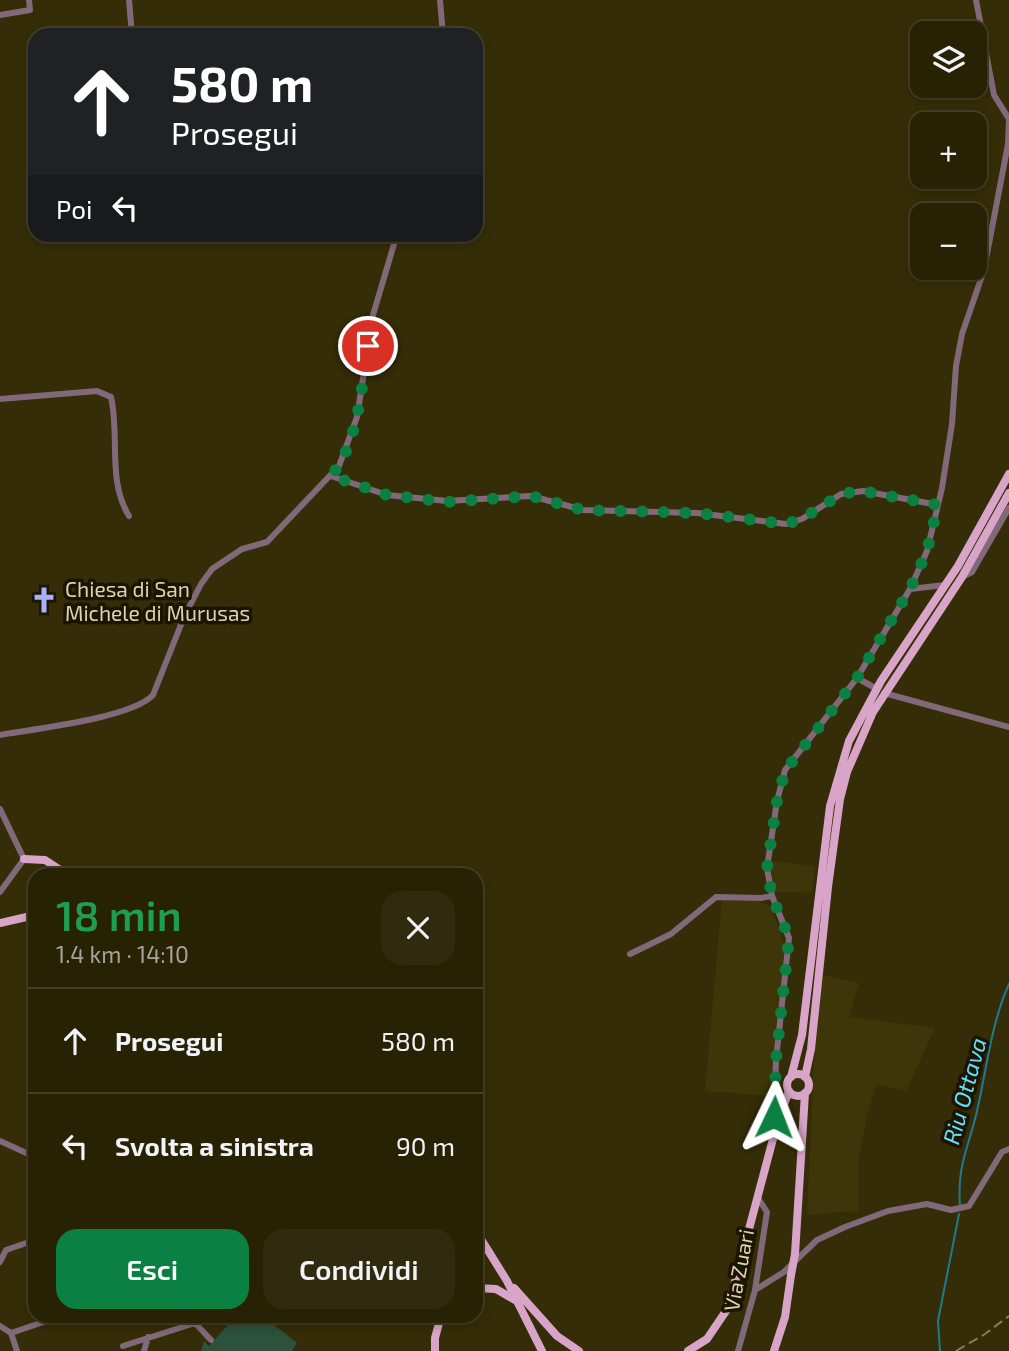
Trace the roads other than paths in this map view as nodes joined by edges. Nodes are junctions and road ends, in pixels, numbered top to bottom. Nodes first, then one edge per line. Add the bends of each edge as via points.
1 (29, 0) edge
2 (129, 0) edge
3 (439, 0) edge
4 (976, 0) edge
5 (0, 15) edge
6 (131, 28) edge
7 (442, 28) edge
8 (395, 242) edge
9 (0, 399) edge
10 (1009, 474) edge
11 (331, 476) junction
12 (1009, 493) edge
13 (938, 505) junction
14 (1009, 508) edge
15 (128, 516) dead end
16 (962, 577) junction
17 (945, 585) junction
18 (910, 589) junction
19 (857, 678) junction
20 (881, 691) junction
21 (1009, 727) edge
22 (0, 735) edge
23 (0, 809) edge
24 (24, 859) junction
25 (57, 868) edge
26 (0, 892) edge
27 (772, 896) junction
28 (28, 917) edge
29 (0, 923) edge
30 (630, 954) dead end
31 (791, 1077) junction
32 (805, 1077) junction
33 (789, 1091) junction
34 (805, 1093) junction
35 (777, 1124) junction
36 (0, 1141) edge
37 (1009, 1149) edge
38 (28, 1154) edge
39 (757, 1197) junction
40 (28, 1242) edge
41 (483, 1242) edge
42 (0, 1262) edge
43 (507, 1281) junction
44 (483, 1288) edge
45 (755, 1290) junction
46 (518, 1303) junction
47 (42, 1323) edge
48 (184, 1323) edge
49 (197, 1323) edge
50 (439, 1323) edge
51 (0, 1326) edge
52 (12, 1334) junction
53 (148, 1337) junction
54 (211, 1340) dead end
55 (123, 1346) dead end
56 (17, 1351) edge
57 (144, 1351) edge
58 (435, 1351) edge
59 (542, 1351) edge
60 (579, 1351) edge
61 (688, 1351) edge
62 (738, 1351) edge
63 (774, 1351) edge

1 - 5 street via 30,10
2 - 6 street
3 - 7 street
4 - 13 street via 994,95 1009,119 1008,144 984,270 962,334
8 - 11 street via 373,315 357,417
9 - 15 street via 97,391 111,397 116,487
10 - 17 main road
11 - 13 street via 387,495 447,502 531,496 583,510 697,513 786,524 841,494 863,491
11 - 22 street via 267,542 242,549 212,569 184,617 153,695 146,702 118,712
12 - 16 main road
13 - 18 street via 927,551
14 - 16 street via 972,572
16 - 20 main road
17 - 18 street
17 - 20 main road
18 - 19 street
19 - 20 street
19 - 27 street via 785,771 767,868
20 - 21 street
20 - 31 main road via 849,741 830,806 802,1036
20 - 32 main road via 840,799
23 - 24 street
24 - 25 main road via 45,860
24 - 26 street
27 - 30 street via 716,897 671,933
27 - 35 street via 789,938 776,1060
28 - 29 main road
31 - 32 main road
31 - 33 main road
32 - 34 main road via 809,1085
33 - 34 main road via 798,1096
33 - 35 main road
34 - 63 main road, bridge via 795,1254 785,1318
35 - 39 main road
36 - 38 street
37 - 45 street via 1002,1152 969,1206 951,1210 927,1204 888,1211 845,1227 817,1240 784,1272
39 - 45 street, Via Zuari via 767,1212
39 - 61 main road via 728,1308 707,1339
40 - 42 street via 6,1250
41 - 43 main road
43 - 46 main road
43 - 60 main road via 557,1336
44 - 46 main road via 496,1289
45 - 62 street, Via Zuari
46 - 59 main road
47 - 52 street
48 - 53 street
49 - 54 street
50 - 58 main road
51 - 52 street
52 - 56 street
53 - 55 street
53 - 57 street

